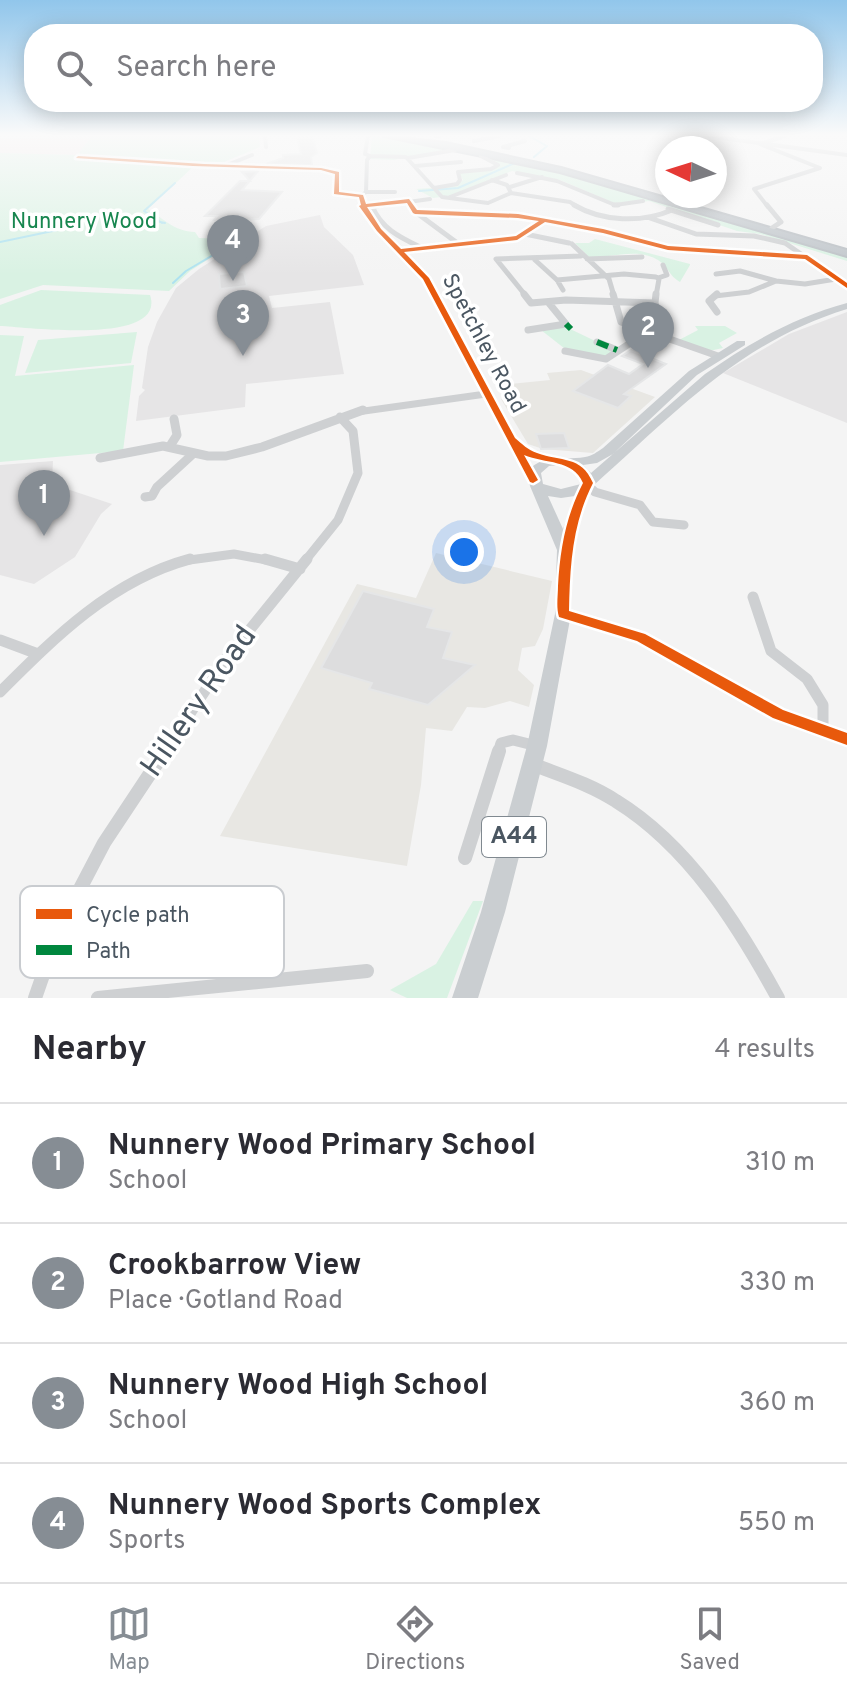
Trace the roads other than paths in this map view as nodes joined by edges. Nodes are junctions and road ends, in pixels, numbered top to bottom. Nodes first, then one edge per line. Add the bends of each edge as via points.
1 (366, 183) edge
2 (429, 183) edge
3 (458, 183) edge
4 (486, 183) edge
5 (497, 183) edge
6 (528, 183) edge
7 (556, 183) edge
8 (607, 183) edge
9 (614, 183) edge
10 (772, 183) edge
11 (435, 189) junction
12 (510, 190) junction
13 (366, 192) junction
14 (395, 192) dead end
15 (450, 197) junction
16 (596, 198) junction
17 (430, 199) dead end
18 (409, 201) junction
19 (643, 201) dead end
20 (570, 202) junction
21 (667, 208) edge
22 (672, 210) junction
23 (415, 212) junction
24 (483, 214) junction
25 (650, 218) junction
26 (545, 220) junction
27 (480, 225) dead end
28 (712, 225) dead end
29 (772, 228) junction
30 (525, 234) junction
31 (456, 242) junction
32 (710, 244) dead end
33 (420, 247) junction
34 (402, 250) junction
35 (847, 251) edge
36 (713, 252) junction
37 (638, 256) dead end
38 (584, 257) junction
39 (807, 257) junction
40 (535, 260) junction
41 (663, 265) dead end
42 (716, 274) dead end
43 (606, 275) junction
44 (658, 278) junction
45 (836, 279) junction
46 (557, 280) junction
47 (776, 281) junction
48 (847, 286) edge
49 (563, 290) dead end
50 (847, 298) edge
51 (548, 302) junction
52 (615, 302) junction
53 (655, 303) junction
54 (847, 306) edge
55 (717, 312) dead end
56 (660, 319) dead end
57 (528, 330) dead end
58 (647, 332) junction
59 (597, 342) dead end
60 (617, 350) junction
61 (570, 355) dead end
62 (718, 356) junction
63 (486, 394) junction
64 (340, 417) junction
65 (174, 419) dead end
66 (511, 439) junction
67 (170, 446) junction
68 (194, 453) junction
69 (100, 458) dead end
70 (560, 462) junction
71 (535, 483) junction
72 (586, 485) junction
73 (145, 497) dead end
74 (572, 520) junction
75 (555, 525) junction
76 (684, 525) dead end
77 (565, 548) junction
78 (300, 569) junction
79 (753, 597) dead end
80 (563, 614) junction
81 (0, 640) edge
82 (38, 654) junction
83 (0, 692) edge
84 (823, 728) junction
85 (847, 739) edge
86 (535, 755) junction
87 (465, 858) dead end
88 (82, 886) edge
89 (367, 971) dead end
90 (42, 978) edge
91 (35, 998) edge
92 (98, 998) edge
93 (465, 998) edge
94 (778, 998) edge

1 - 13 street, Spetchley Road
2 - 11 street
3 - 11 street
4 - 15 street
5 - 12 street
6 - 12 street
7 - 16 street
8 - 35 highway
9 - 29 highway
10 - 29 street via 756,187 755,193 779,216 781,222
11 - 15 street
12 - 15 street via 488,203
12 - 20 street
13 - 14 street
13 - 34 street, Spetchley Road via 361,196 368,219
16 - 19 street via 619,206
16 - 20 street
17 - 18 street
18 - 23 street
18 - 33 street via 372,208 393,234
20 - 25 street via 593,213
21 - 22 street
22 - 25 street
22 - 28 street
23 - 24 street
23 - 31 street
24 - 26 street
24 - 27 street
25 - 39 street via 688,232 754,236
26 - 30 street
26 - 36 street via 668,248
29 - 35 highway
30 - 31 street
30 - 38 street via 570,244
31 - 33 street
32 - 36 street
33 - 34 street
34 - 63 street, Spetchley Road via 428,280
36 - 39 street
37 - 38 street
38 - 40 street
38 - 43 street
39 - 45 street
40 - 46 street
40 - 51 street via 496,259 527,301
41 - 44 street via 667,275
42 - 47 street via 740,271
43 - 44 street
43 - 46 street
43 - 52 street
44 - 53 street
45 - 47 street
45 - 48 street
46 - 49 street
47 - 55 street via 749,292 714,295 709,301
50 - 62 main road via 784,319
51 - 52 street
51 - 57 street via 568,327
52 - 53 street
52 - 58 street via 621,322
53 - 56 street
54 - 72 main road, A44 via 789,326 730,360
58 - 60 street
58 - 62 street
59 - 60 street
60 - 61 street via 603,360
62 - 70 main road via 608,451 592,460
63 - 64 street via 376,407
63 - 66 street, Spetchley Road
64 - 68 street via 242,452
64 - 78 street, Hillery Road via 353,431 358,473 338,520
65 - 67 street via 177,435
66 - 70 street, Spetchley Road via 527,452
66 - 71 street, Spetchley Road
67 - 68 street
67 - 69 street
68 - 73 street
70 - 71 main road via 537,468
70 - 72 main road via 583,471
71 - 72 main road via 561,494
71 - 75 main road, Spetchley Road / A44
72 - 74 main road, A44
72 - 76 street via 640,505 653,522
74 - 75 main road
74 - 77 main road, A44
75 - 77 main road, A44
77 - 80 main road, A44
78 - 82 street via 230,554 178,562 121,590
78 - 88 street, Hillery Road via 226,659 104,843
79 - 84 street via 771,651 807,679 823,705
80 - 84 street via 641,637 778,714
80 - 86 main road, A44
81 - 82 street
82 - 83 street
84 - 85 street
86 - 87 street via 513,740 501,743 480,830
86 - 93 main road, A44
86 - 94 street via 615,800 663,837 707,887
89 - 92 street
90 - 91 street, Hillery Road

